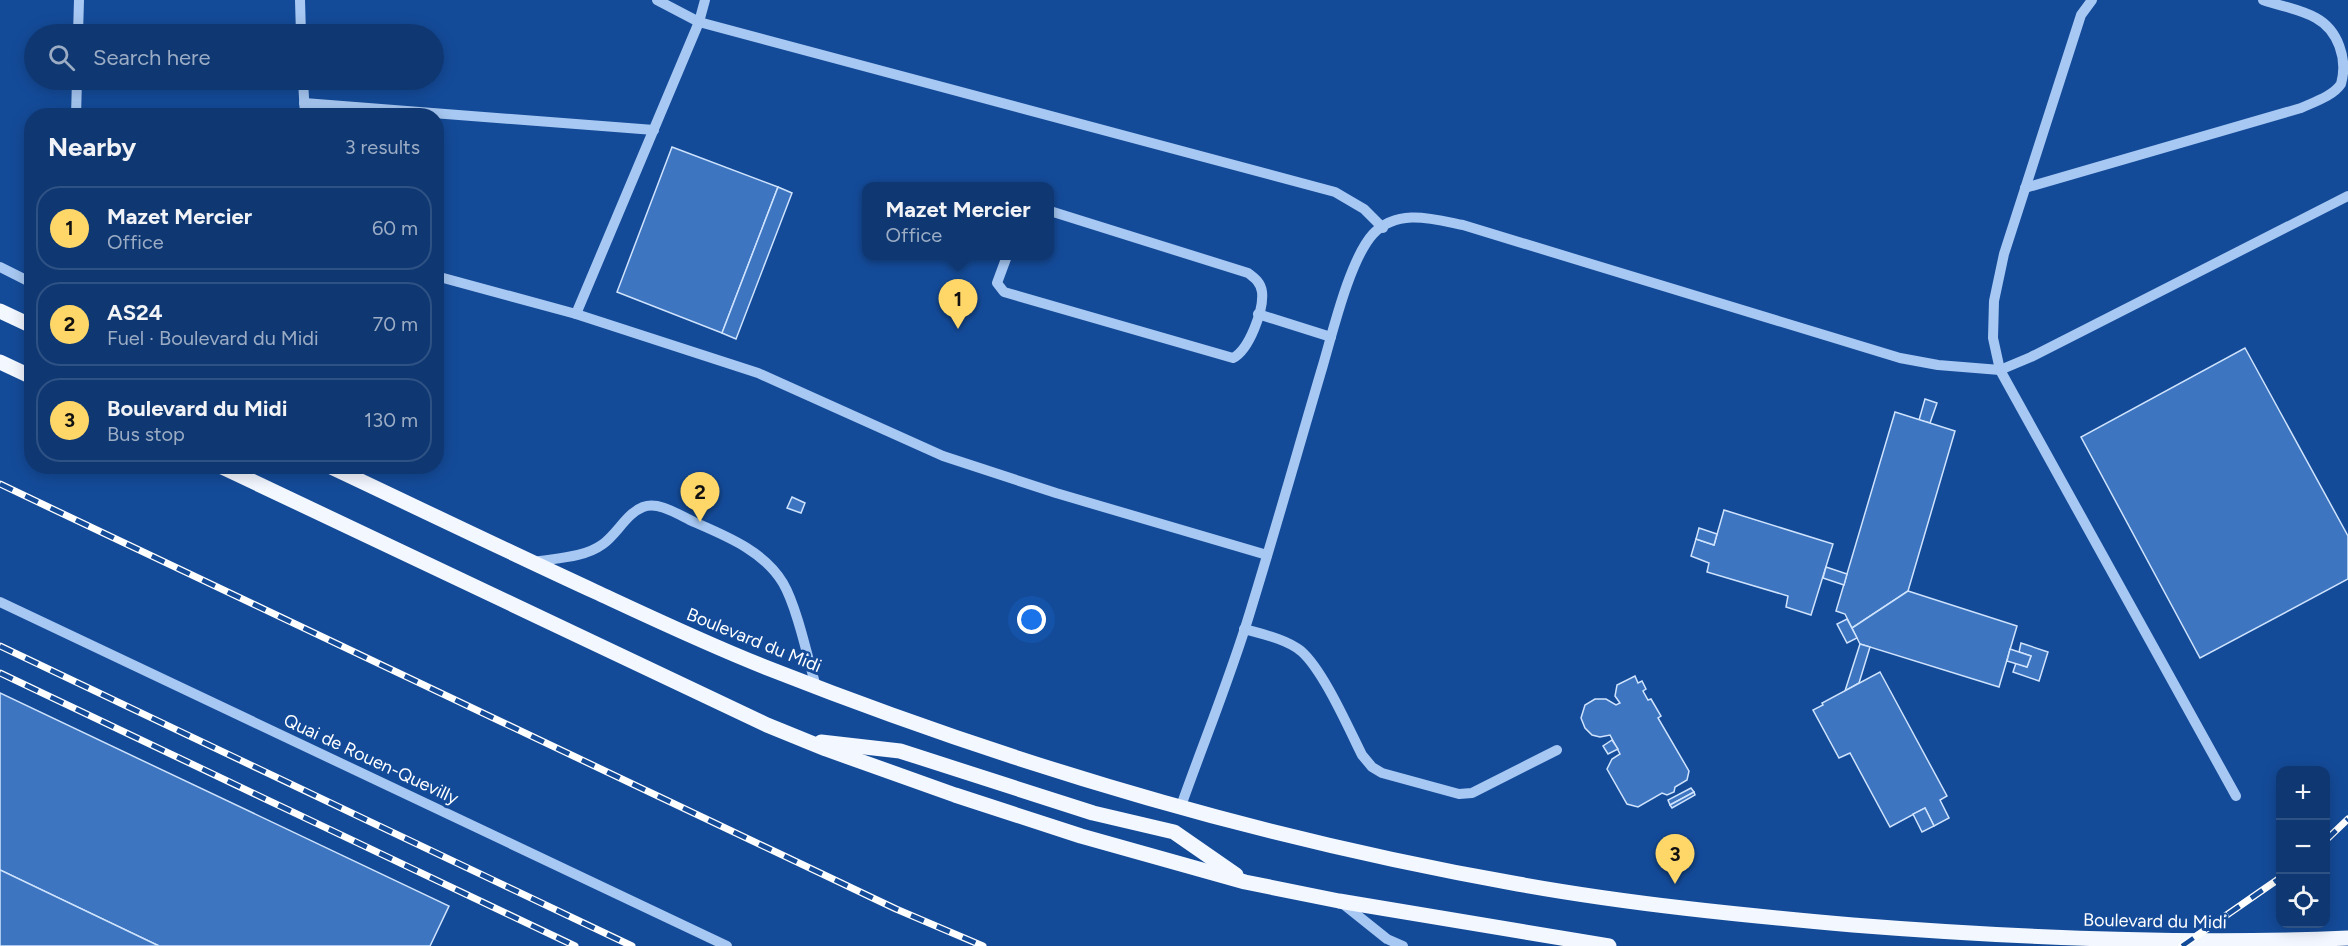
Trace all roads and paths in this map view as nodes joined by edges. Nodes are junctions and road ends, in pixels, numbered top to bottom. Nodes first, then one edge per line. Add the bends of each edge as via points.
1 (79, 0) edge
2 (300, 0) edge
3 (657, 0) edge
4 (705, 0) edge
5 (2092, 0) edge
6 (2263, 0) edge
7 (699, 22) junction
8 (78, 24) edge
9 (301, 24) edge
10 (77, 90) edge
11 (303, 90) edge
12 (304, 103) junction
13 (76, 108) edge
14 (304, 108) edge
15 (369, 108) edge
16 (444, 114) edge
17 (654, 130) junction
18 (2025, 188) junction
19 (2348, 196) edge
20 (1054, 212) edge
21 (1383, 228) junction
22 (1005, 260) edge
23 (0, 267) edge
24 (444, 278) edge
25 (24, 279) edge
26 (0, 311) edge
27 (576, 314) junction
28 (1258, 314) junction
29 (24, 322) edge
30 (1331, 337) junction
31 (0, 362) edge
32 (2000, 370) junction
33 (24, 373) edge
34 (237, 474) edge
35 (346, 474) edge
36 (1267, 555) junction
37 (531, 562) junction
38 (0, 602) edge
39 (1244, 629) junction
40 (816, 687) junction
41 (804, 740) junction
42 (1557, 750) dead end
43 (2236, 796) dead end
44 (1181, 806) junction
45 (1174, 832) junction
46 (1245, 882) junction
47 (1339, 901) junction
48 (2348, 938) edge
49 (727, 946) edge
50 (1403, 946) edge
51 (1609, 946) edge

1 - 8 lane
2 - 9 lane
3 - 7 lane
4 - 7 lane
5 - 18 lane via 2081,15
6 - 18 lane via 2315,17 2336,32 2346,50 2347,69 2341,85 2324,99
7 - 17 lane
7 - 21 lane via 1335,192 1364,209
10 - 13 lane
11 - 12 lane
12 - 14 lane
12 - 15 lane
16 - 17 lane
17 - 27 lane
18 - 32 lane via 1994,301 1993,338
19 - 32 lane
20 - 28 lane via 1248,273 1258,280 1262,292
21 - 30 lane via 1359,255
21 - 32 lane via 1407,217 1463,225 1900,358
22 - 28 lane via 997,283 1004,292 1233,358 1248,345
23 - 25 lane
24 - 27 lane
26 - 29 main road
27 - 36 lane via 758,373 943,456
28 - 30 lane
30 - 36 lane
31 - 33 main road
32 - 43 lane
34 - 41 main road
35 - 37 main road, Boulevard du Midi
36 - 39 lane
37 - 40 main road, Boulevard du Midi via 685,633
37 - 40 lane via 590,552 604,544 641,507 664,508 734,540 774,571 791,602
38 - 49 lane, Quai de Rouen-Quevilly
39 - 42 lane via 1299,649 1313,664 1362,755 1382,773 1459,794 1473,793
39 - 44 lane
40 - 44 main road, Boulevard du Midi via 980,745
41 - 45 main road via 900,751 1093,813
41 - 46 main road via 1081,836
44 - 45 main road
44 - 48 main road, Boulevard du Midi via 1392,859 1516,884 1677,908 1935,932 2104,941
45 - 46 main road
46 - 47 main road
47 - 50 lane via 1387,939
47 - 51 main road

